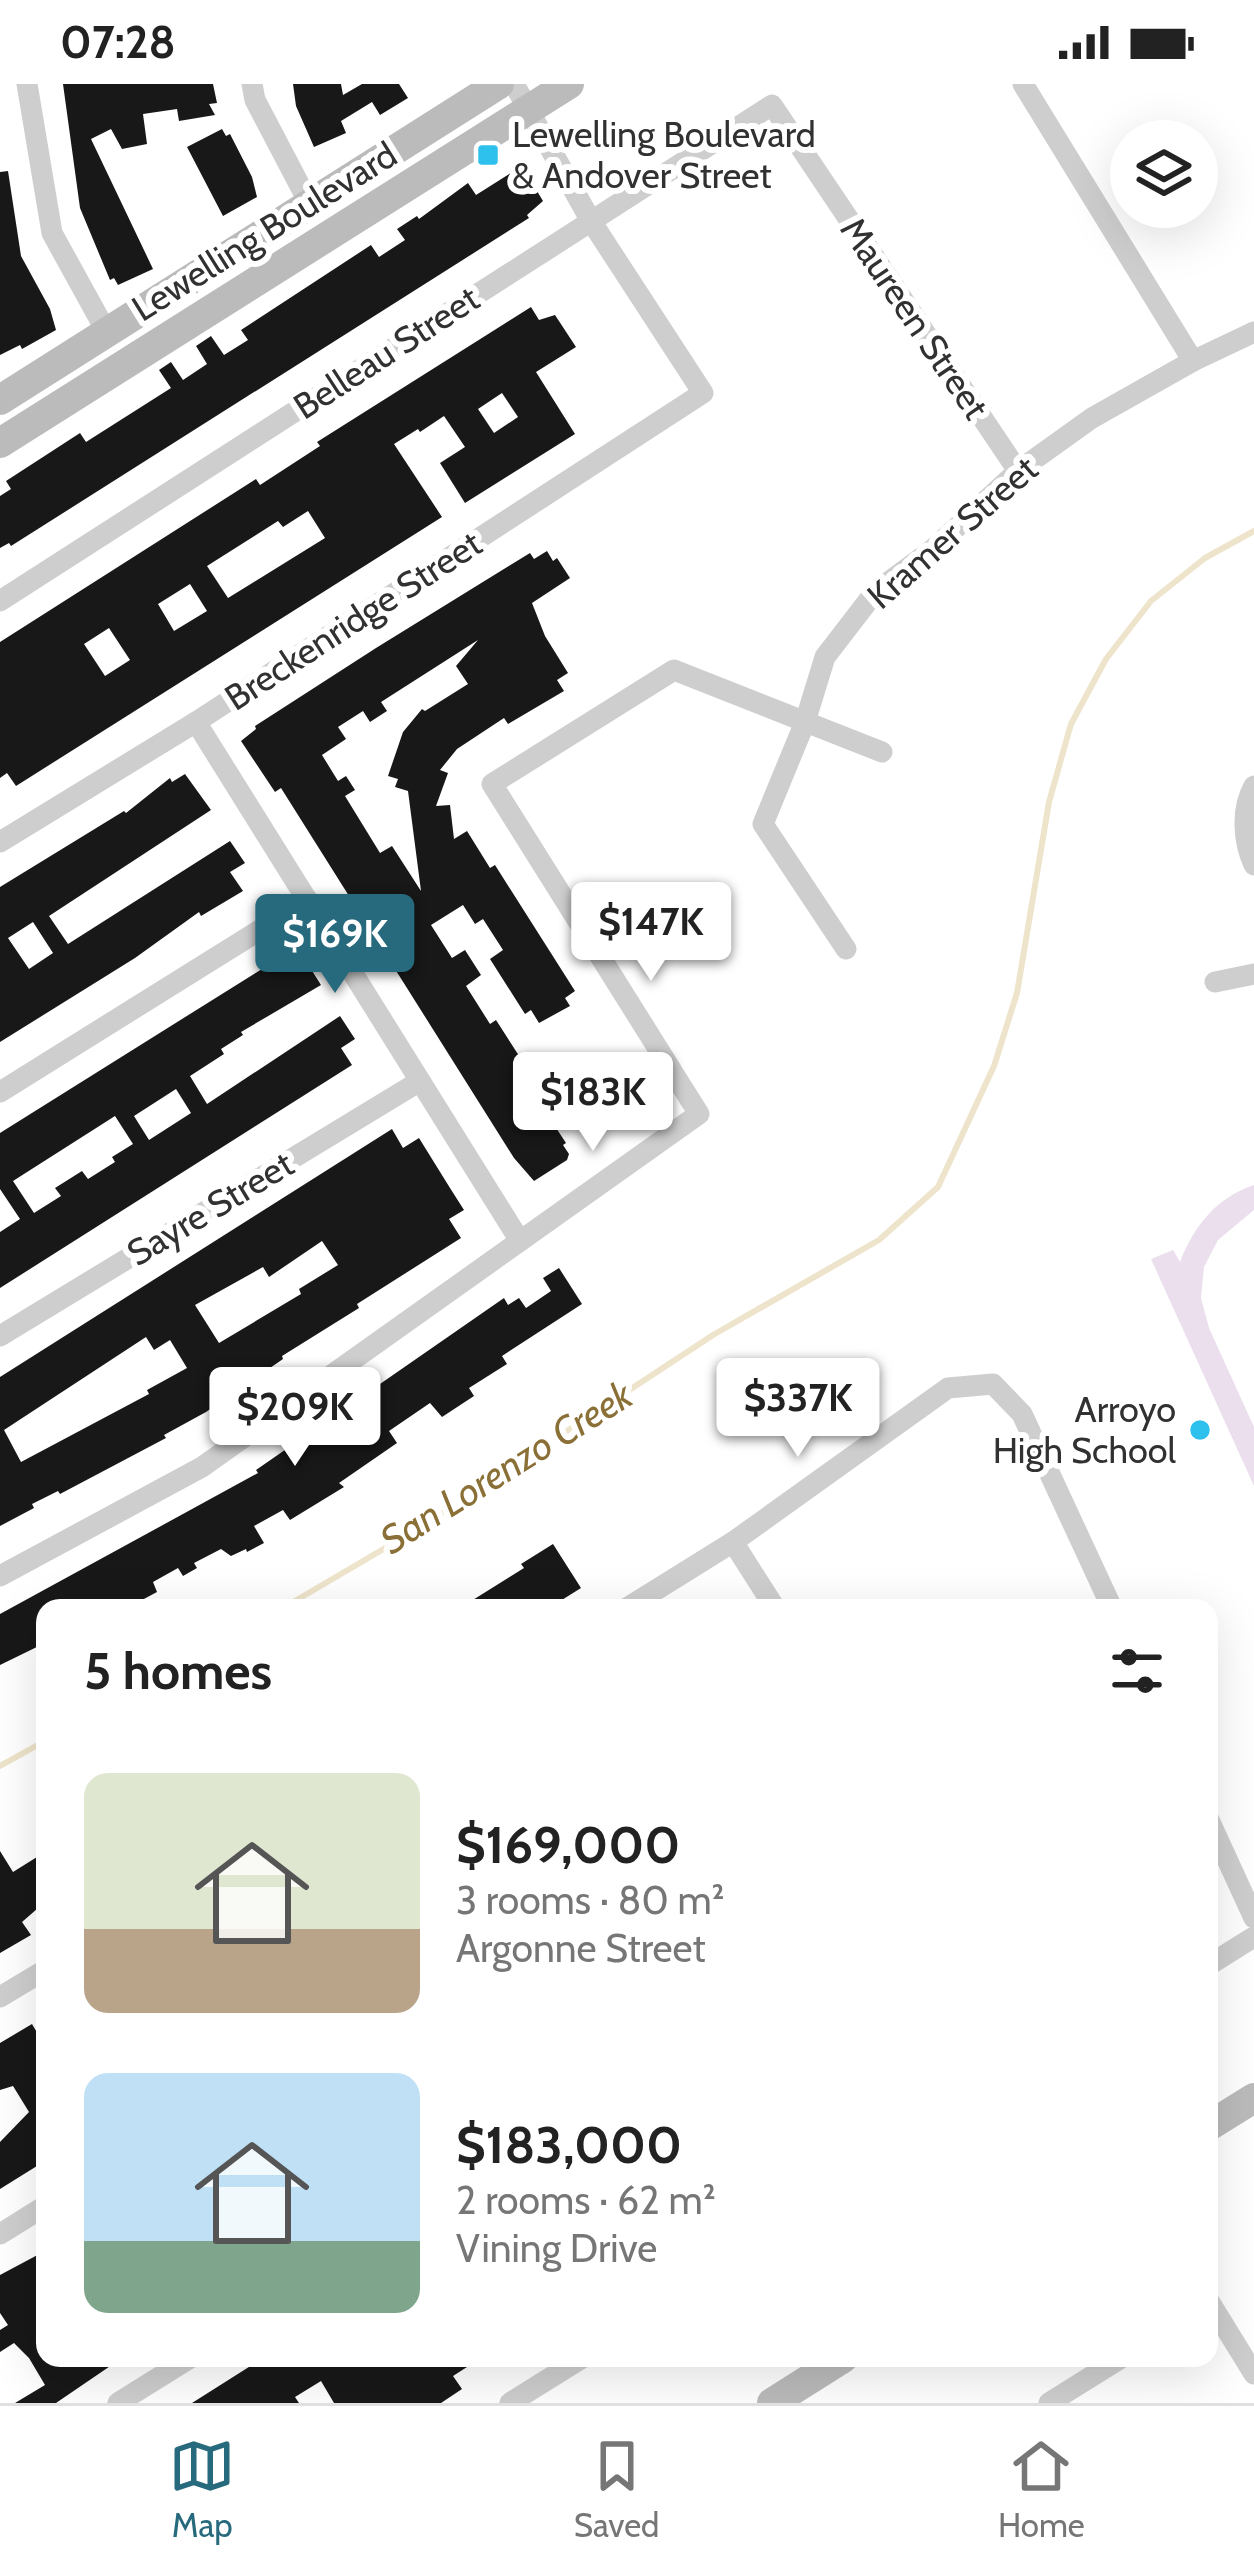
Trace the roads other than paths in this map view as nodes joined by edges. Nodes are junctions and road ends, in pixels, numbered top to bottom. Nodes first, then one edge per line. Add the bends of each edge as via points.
1 (27, 84) edge
2 (252, 84) edge
3 (500, 84) edge
4 (569, 84) edge
5 (1023, 84) edge
6 (522, 97) edge
7 (772, 105) joint
8 (309, 203) junction
9 (591, 221) junction
10 (106, 331) junction
11 (1254, 332) edge
12 (1193, 361) junction
13 (0, 400) edge
14 (0, 443) edge
15 (1018, 471) junction
16 (0, 601) edge
17 (196, 722) junction
18 (805, 722) junction
19 (882, 752) dead end
20 (1254, 786) edge
21 (0, 842) edge
22 (1254, 865) edge
23 (308, 900) junction
24 (846, 949) dead end
25 (1254, 974) edge
26 (1215, 982) dead end
27 (420, 1081) junction
28 (0, 1092) edge
29 (520, 1241) junction
30 (0, 1336) edge
31 (733, 1542) junction
32 (0, 1576) edge
33 (641, 1599) edge
34 (769, 1599) edge
35 (1108, 1599) edge
36 (1218, 1840) edge
37 (1254, 1918) edge
38 (1254, 1937) edge
39 (1218, 1959) edge
40 (36, 1975) edge
41 (0, 1997) edge
42 (1254, 2098) edge
43 (1218, 2120) edge
44 (36, 2212) edge
45 (0, 2234) edge
46 (1218, 2316) edge
47 (176, 2367) edge
48 (568, 2367) edge
49 (829, 2367) edge
50 (1107, 2367) edge
51 (1254, 2374) edge
52 (118, 2403) edge
53 (510, 2403) edge
54 (772, 2403) edge
55 (1049, 2403) edge

1 - 10 street via 52,233
2 - 8 street
3 - 8 main road, Lewelling Boulevard
4 - 6 main road, Lewelling Boulevard
5 - 12 street
6 - 9 street
6 - 14 main road, Lewelling Boulevard
7 - 9 street, Belleau Street
7 - 15 street, Maureen Street
8 - 10 main road, Lewelling Boulevard
9 - 16 street, Belleau Street
9 - 17 street, Breckenridge Street via 703,393
10 - 13 main road, Lewelling Boulevard
11 - 12 street, Kramer Street
12 - 15 street, Kramer Street
15 - 18 street, Kramer Street via 875,592 825,657
17 - 21 street, Breckenridge Street
17 - 23 street
18 - 19 street
18 - 24 street, Kramer Street via 763,824
18 - 29 street via 674,670 492,784 699,1114
20 - 22 street via 1245,801
23 - 27 street
23 - 28 street
25 - 26 street
27 - 29 street
27 - 30 street, Sayre Street
29 - 32 street via 202,1467
31 - 33 street
31 - 34 street
31 - 35 street via 947,1388 992,1384 1022,1414
36 - 37 street
38 - 39 street
40 - 41 street
42 - 43 main road
44 - 45 street
46 - 51 street
47 - 52 street
48 - 53 street
49 - 54 main road
50 - 55 street

